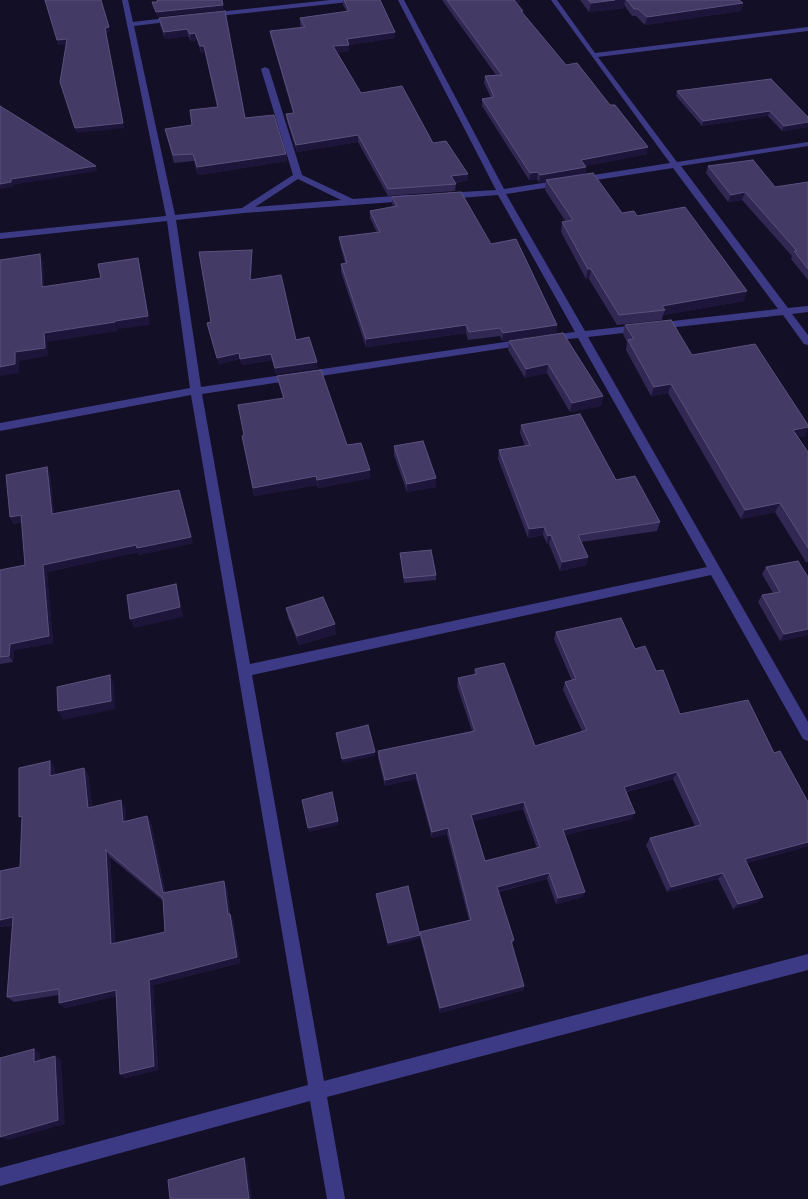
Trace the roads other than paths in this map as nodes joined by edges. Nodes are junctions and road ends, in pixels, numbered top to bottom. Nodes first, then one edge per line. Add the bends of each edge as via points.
1 (125, 0) edge
2 (349, 0) edge
3 (401, 0) edge
4 (554, 0) edge
5 (196, 16) edge
6 (187, 18) edge
7 (130, 24) junction
8 (808, 29) edge
9 (593, 56) junction
10 (265, 69) dead end
11 (808, 144) edge
12 (675, 165) junction
13 (298, 176) junction
14 (501, 192) junction
15 (441, 196) edge
16 (421, 198) edge
17 (352, 202) junction
18 (244, 210) junction
19 (171, 217) junction
20 (0, 236) edge
21 (808, 309) edge
22 (786, 313) junction
23 (581, 334) junction
24 (808, 342) edge
25 (196, 391) junction
26 (0, 427) edge
27 (714, 570) junction
28 (244, 672) junction
29 (808, 735) edge
30 (808, 962) edge
31 (317, 1091) junction
32 (0, 1177) edge
33 (336, 1199) edge

1 - 7 street
2 - 5 street
3 - 14 street
4 - 9 street
6 - 7 street
7 - 19 street
8 - 9 street
9 - 12 street
10 - 13 street
11 - 12 street
12 - 14 street
12 - 22 street
13 - 17 street
13 - 18 street
14 - 15 street
14 - 23 street
16 - 17 street
17 - 18 street
18 - 19 street
19 - 20 street
19 - 25 street
21 - 22 street
22 - 23 street
22 - 24 street
23 - 25 street
23 - 27 street
25 - 26 street
25 - 28 street
27 - 28 street
27 - 29 street
28 - 31 street
30 - 31 street
31 - 32 street
31 - 33 street

